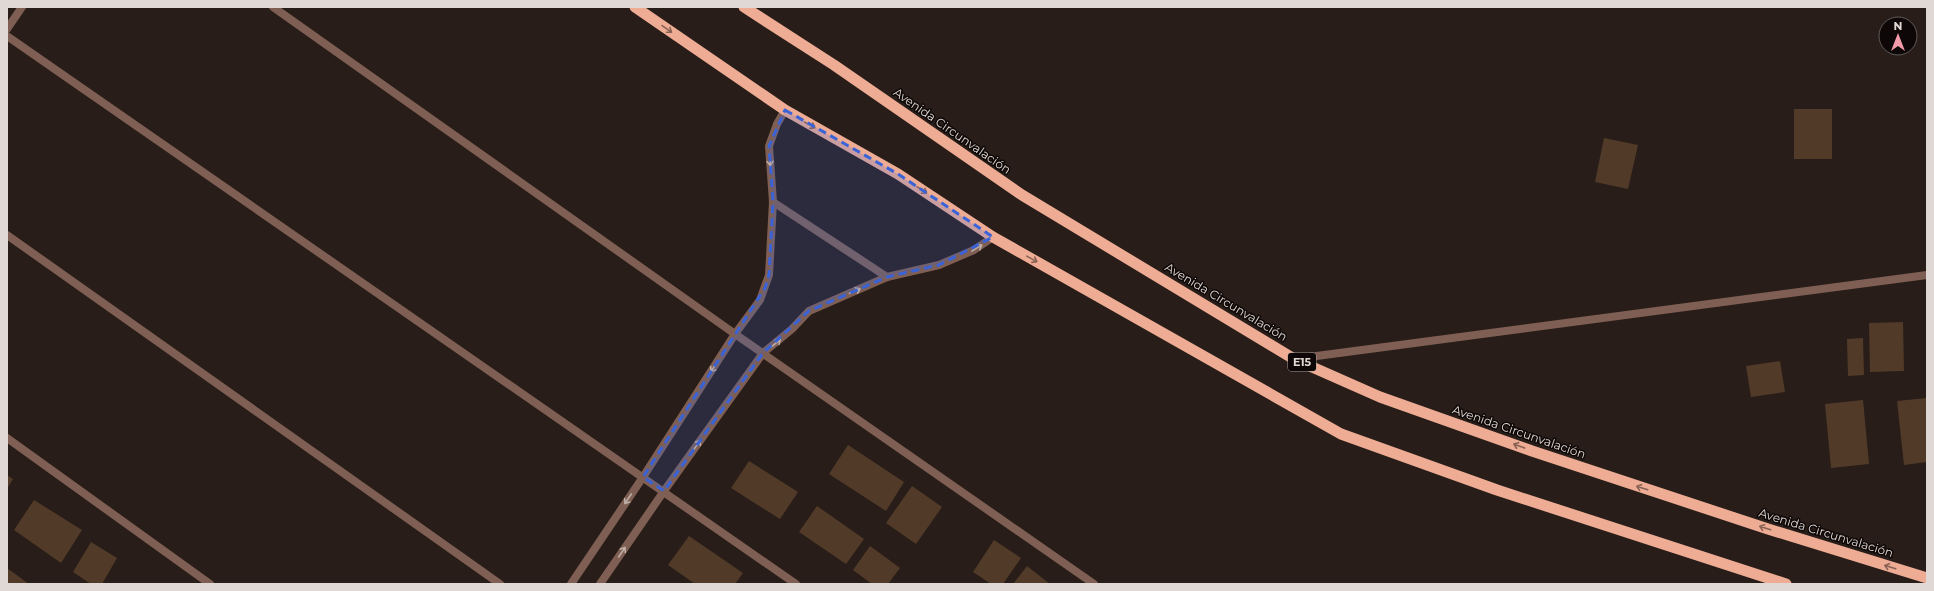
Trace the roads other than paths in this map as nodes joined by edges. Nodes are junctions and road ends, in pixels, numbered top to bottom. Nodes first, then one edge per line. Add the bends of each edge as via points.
1 (22, 7) edge
2 (273, 7) edge
3 (635, 7) edge
4 (744, 7) edge
5 (7, 29) edge
6 (7, 36) edge
7 (784, 110) junction
8 (773, 202) junction
9 (7, 235) edge
10 (993, 237) junction
11 (1927, 275) edge
12 (887, 277) junction
13 (735, 334) junction
14 (763, 353) junction
15 (1294, 358) junction
16 (7, 438) edge
17 (643, 477) junction
18 (664, 491) junction
19 (1927, 578) edge
20 (210, 584) edge
21 (500, 584) edge
22 (571, 584) edge
23 (600, 584) edge
24 (796, 584) edge
25 (1094, 584) edge
26 (1786, 584) edge

1 - 5 street
2 - 13 street
3 -> 7 highway
4 - 15 highway, Avenida Circunvalación / E15 via 834,65 1022,195
6 - 17 street
7 -> 8 street via 769,146
7 -> 10 highway via 898,174
8 - 12 street
8 - 13 street via 769,276 760,300
9 - 21 street
12 -> 10 street via 939,266 974,250
10 -> 26 highway via 1341,434 1504,492
11 - 15 street
14 -> 12 street via 809,311
13 - 14 street
13 -> 17 street
18 -> 14 street
14 - 25 street
19 -> 15 highway, Avenida Circunvalación / E15 via 1768,529 1532,451 1380,397
16 - 20 street
17 - 18 street
17 -> 22 street
23 -> 18 street
18 - 24 street

